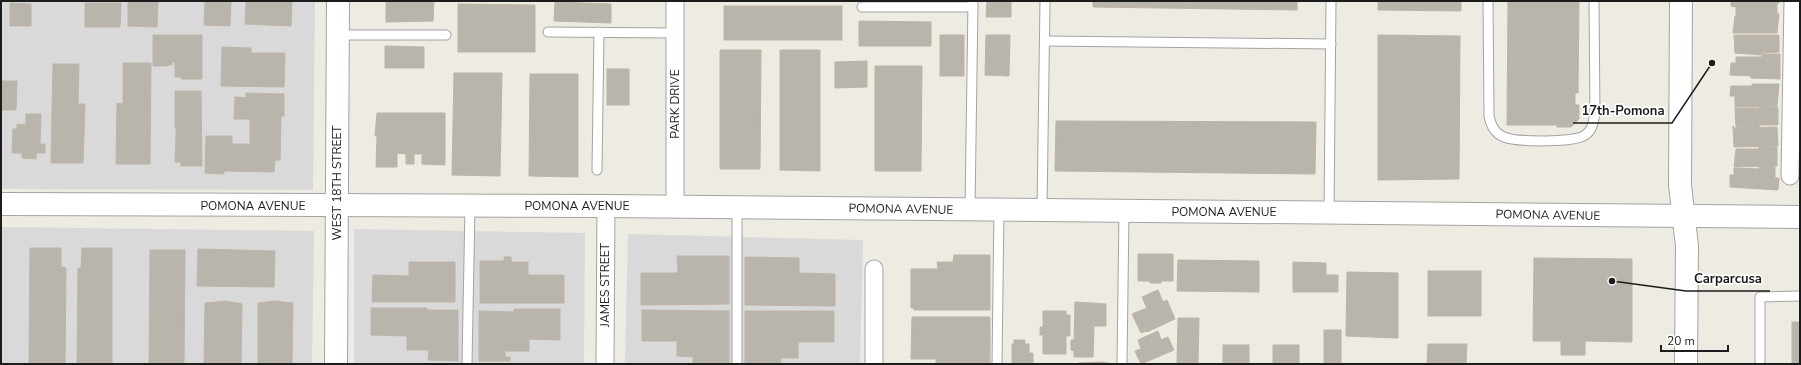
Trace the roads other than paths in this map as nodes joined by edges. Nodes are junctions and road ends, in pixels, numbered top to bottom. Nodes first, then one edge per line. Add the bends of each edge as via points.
1 (338, 1) edge
2 (675, 1) edge
3 (1046, 1) edge
4 (1331, 1) edge
5 (1488, 1) edge
6 (1594, 1) edge
7 (1681, 1) edge
8 (1793, 1) edge
9 (973, 4) edge
10 (862, 7) dead end
11 (548, 32) dead end
12 (599, 32) junction
13 (675, 33) junction
14 (338, 35) junction
15 (446, 35) dead end
16 (1045, 41) junction
17 (1331, 44) junction
18 (1796, 121) edge
19 (597, 170) dead end
20 (1790, 176) dead end
21 (1, 204) edge
22 (337, 206) junction
23 (470, 206) junction
24 (606, 206) junction
25 (675, 207) junction
26 (738, 208) junction
27 (999, 209) junction
28 (970, 210) junction
29 (1042, 210) junction
30 (1124, 211) junction
31 (1329, 213) junction
32 (1683, 216) junction
33 (1800, 217) edge
34 (874, 269) dead end
35 (1800, 296) edge
36 (336, 364) edge
37 (467, 364) edge
38 (604, 364) edge
39 (737, 364) edge
40 (874, 364) edge
41 (997, 364) edge
42 (1122, 364) edge
43 (1686, 364) edge
44 (1760, 364) edge

1 - 14 street, WEST 18TH STREET
2 - 13 street, PARK DRIVE
3 - 16 lane
4 - 17 lane
5 - 6 lane via 1489,116 1493,130 1504,137 1517,140 1573,140 1585,136 1593,127 1595,114
7 - 32 street via 1680,185
8 - 18 street
9 - 10 lane
9 - 28 lane
11 - 12 lane
12 - 13 lane
12 - 19 lane
13 - 25 street, PARK DRIVE
14 - 15 lane
14 - 22 street, WEST 18TH STREET
16 - 17 lane
16 - 29 lane
17 - 31 lane
18 - 20 street
21 - 22 street, POMONA AVENUE
22 - 23 street, POMONA AVENUE
22 - 36 street, WEST 18TH STREET
23 - 24 street, POMONA AVENUE
23 - 37 lane
24 - 25 street, POMONA AVENUE
24 - 38 street, JAMES STREET
25 - 26 street, POMONA AVENUE
26 - 28 street, POMONA AVENUE
26 - 39 lane
27 - 28 street, POMONA AVENUE
27 - 29 street, POMONA AVENUE
27 - 41 lane
29 - 30 street, POMONA AVENUE
30 - 31 street, POMONA AVENUE
30 - 42 lane
31 - 32 street, POMONA AVENUE
32 - 33 street, POMONA AVENUE
32 - 43 street via 1687,246
34 - 40 street
35 - 44 lane via 1760,297

